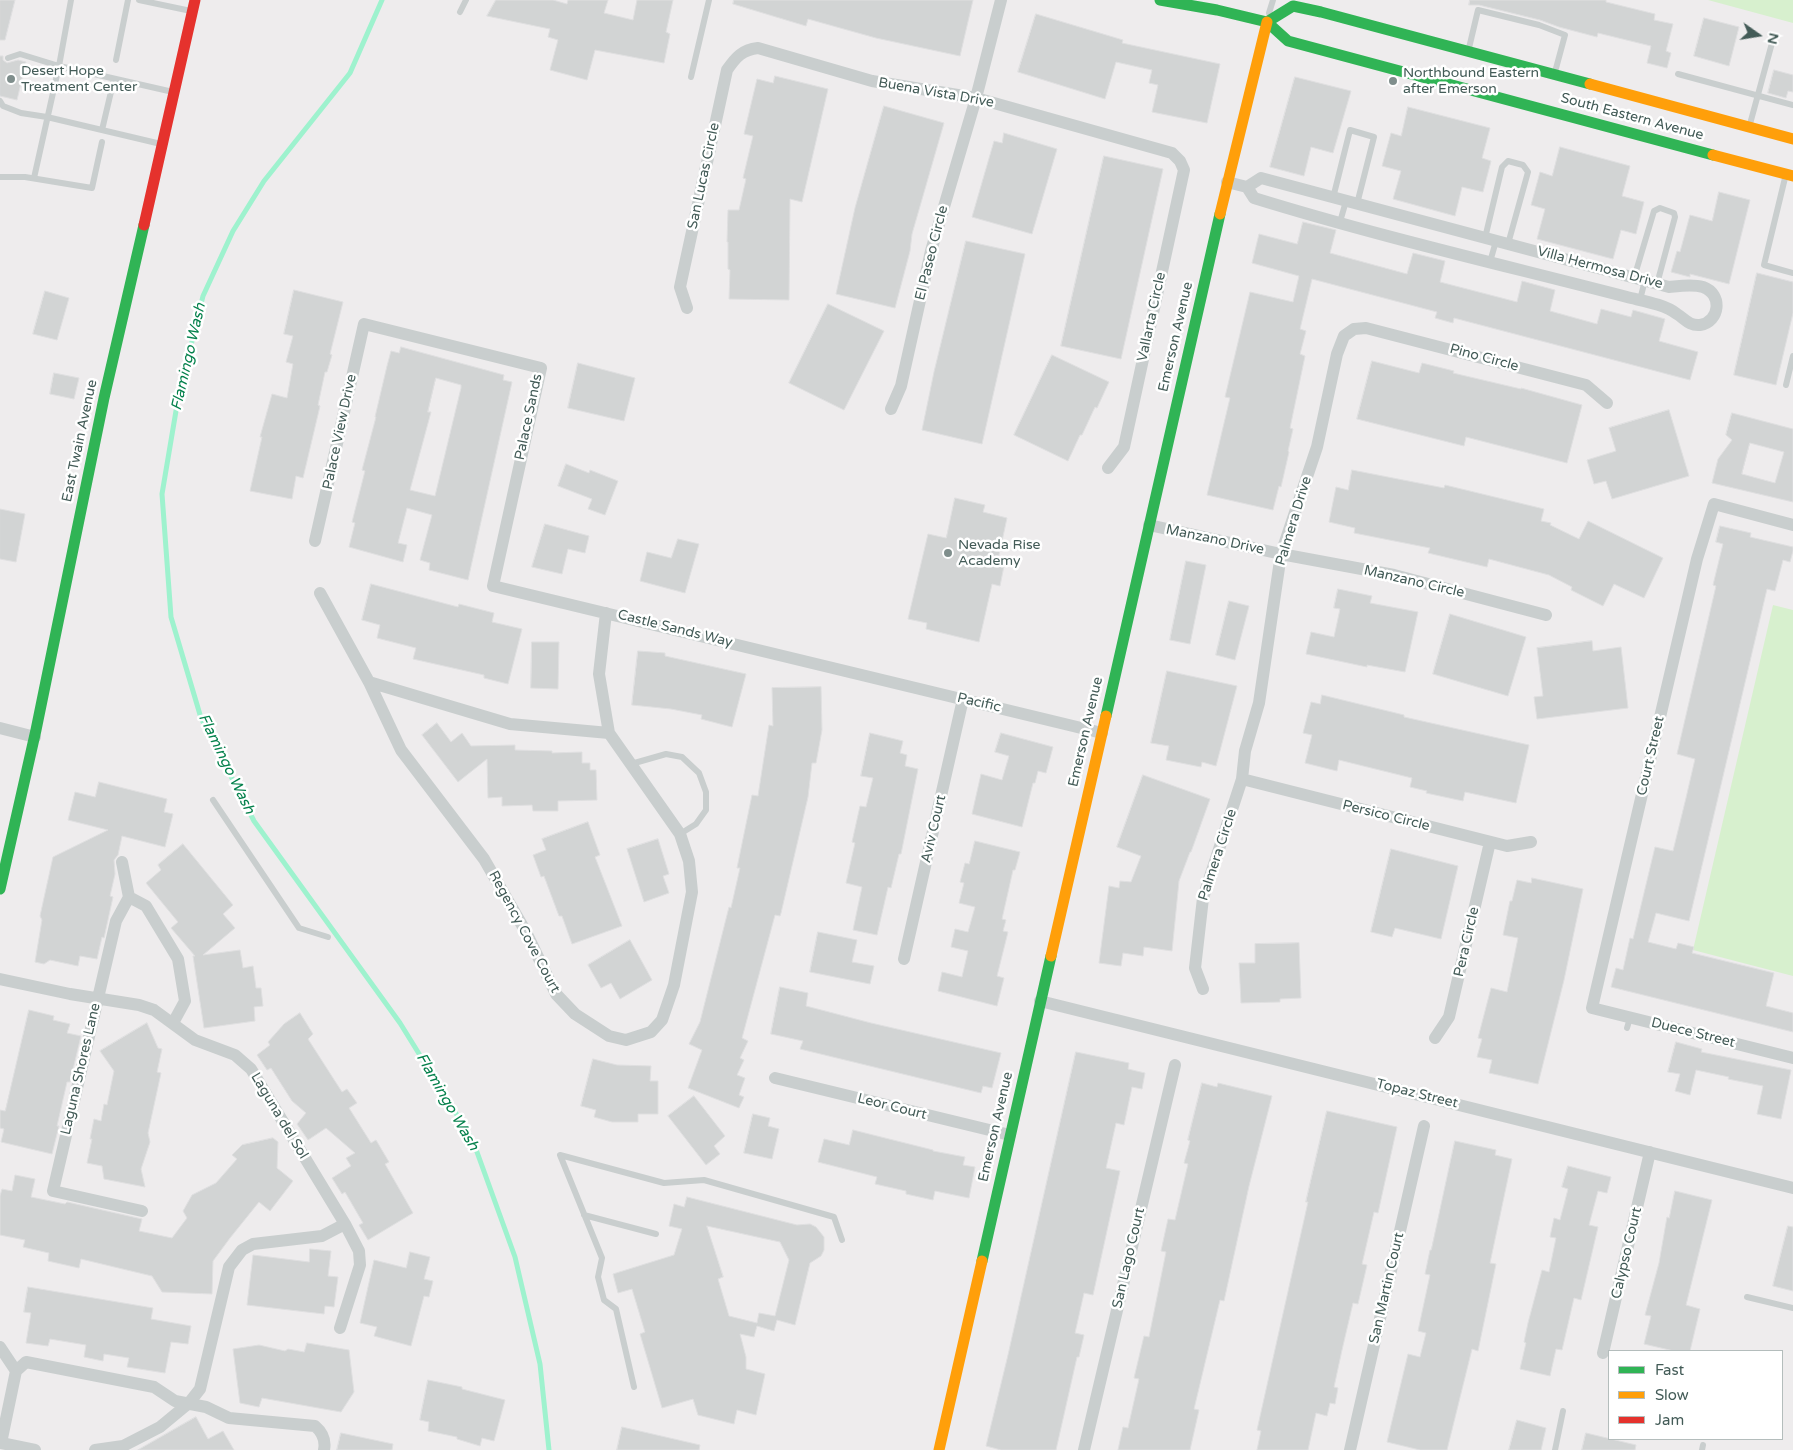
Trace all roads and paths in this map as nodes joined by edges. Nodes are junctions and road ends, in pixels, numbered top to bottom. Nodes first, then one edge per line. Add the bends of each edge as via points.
1 (71, 0) edge
2 (128, 0) edge
3 (139, 0) edge
4 (466, 0) edge
5 (709, 0) edge
6 (1001, 0) edge
7 (1160, 0) edge
8 (1273, 0) edge
9 (194, 6) edge
10 (460, 12) dead end
11 (1267, 22) junction
12 (1772, 44) dead end
13 (747, 50) joint
14 (1468, 52) junction
15 (8, 58) dead end
16 (116, 60) dead end
17 (58, 66) junction
18 (1678, 74) dead end
19 (1554, 75) junction
20 (692, 77) dead end
21 (114, 79) junction
22 (174, 93) junction
23 (1757, 96) junction
24 (976, 98) junction
25 (0, 101) edge
26 (1793, 105) edge
27 (47, 117) junction
28 (1748, 127) junction
29 (102, 130) junction
30 (1793, 139) edge
31 (102, 142) dead end
32 (162, 145) junction
33 (1180, 161) joint
34 (1789, 175) edge
35 (0, 177) edge
36 (34, 178) junction
37 (1227, 182) junction
38 (1247, 187) junction
39 (1345, 201) junction
40 (1340, 222) junction
41 (1496, 241) junction
42 (1490, 262) junction
43 (1793, 272) edge
44 (1646, 280) junction
45 (1640, 300) junction
46 (687, 308) dead end
47 (364, 324) joint
48 (1354, 329) joint
49 (1793, 356) edge
50 (1786, 385) dead end
51 (1607, 402) dead end
52 (891, 409) dead end
53 (1108, 468) dead end
54 (1793, 525) edge
55 (1149, 526) junction
56 (316, 541) dead end
57 (1281, 554) junction
58 (493, 586) joint
59 (320, 593) dead end
60 (606, 613) junction
61 (1546, 615) dead end
62 (856, 673) joint
63 (369, 682) junction
64 (964, 699) junction
65 (0, 728) edge
66 (609, 733) junction
67 (1102, 733) junction
68 (35, 737) junction
69 (631, 764) junction
70 (1242, 779) junction
71 (213, 800) dead end
72 (680, 834) junction
73 (1490, 842) junction
74 (1530, 842) dead end
75 (122, 862) dead end
76 (1, 882) edge
77 (129, 897) junction
78 (328, 937) dead end
79 (904, 959) dead end
80 (0, 979) edge
81 (1203, 989) dead end
82 (98, 999) junction
83 (1040, 1001) junction
84 (1592, 1008) joint
85 (173, 1023) junction
86 (1435, 1038) dead end
87 (1793, 1058) edge
88 (1175, 1065) dead end
89 (775, 1078) dead end
90 (1424, 1126) dead end
91 (1010, 1136) junction
92 (1650, 1152) junction
93 (1793, 1188) edge
94 (142, 1211) dead end
95 (584, 1215) junction
96 (345, 1224) junction
97 (656, 1234) dead end
98 (842, 1240) dead end
99 (1747, 1297) dead end
100 (1793, 1308) edge
101 (340, 1328) dead end
102 (0, 1347) edge
103 (1603, 1353) dead end
104 (16, 1371) junction
105 (634, 1387) dead end
106 (189, 1402) junction
107 (1563, 1411) dead end
108 (1, 1443) edge
109 (35, 1450) edge
110 (95, 1450) edge
111 (324, 1450) edge
112 (939, 1450) edge
113 (1084, 1450) edge
114 (1350, 1450) edge
115 (1554, 1450) edge

1 - 17 lane
2 - 16 lane
3 - 9 lane
4 - 10 lane
5 - 20 lane
6 - 24 street, El Paseo Circle
7 - 11 street, South Eastern Avenue via 1218,8
8 - 11 lane
9 - 22 street, East Twain Avenue
11 - 14 street, South Eastern Avenue via 1293,6 1321,9
11 - 34 street, South Eastern Avenue via 1288,41
11 - 37 street, Emerson Avenue
12 - 23 lane
13 - 24 street, Buena Vista Drive via 758,48 872,81
13 - 46 street, San Lucas Circle via 736,56 727,70 680,287
14 - 19 street, South Eastern Avenue
14 - 19 lane via 1478,10 1539,24 1565,35
15 - 17 lane via 20,54
17 - 21 lane
17 - 27 lane
18 - 23 lane
19 - 28 street, South Eastern Avenue
21 - 22 lane
21 - 29 lane
22 - 32 street, East Twain Avenue
23 - 26 lane
23 - 28 lane
24 - 33 street, Buena Vista Drive via 1172,153
24 - 52 street, El Paseo Circle via 931,251 901,386
25 - 27 lane via 3,106
27 - 29 lane
27 - 36 lane
28 - 30 street, South Eastern Avenue
29 - 32 lane
31 - 36 lane via 92,188
32 - 68 street, East Twain Avenue via 104,398
33 - 53 street, Vallarta Circle via 1184,170 1124,447
34 - 43 lane via 1764,265
35 - 36 lane
37 - 38 street, Villa Hermosa Drive
37 - 55 street, Emerson Avenue
38 - 39 street, Villa Hermosa Drive via 1261,178
38 - 40 street, Villa Hermosa Drive via 1254,198
39 - 39 lane via 1374,136 1350,130
39 - 40 lane
39 - 41 street, Villa Hermosa Drive
40 - 42 street, Villa Hermosa Drive
41 - 41 lane via 1502,167 1508,161 1524,165 1528,172
41 - 42 lane
41 - 44 street, Villa Hermosa Drive
42 - 45 street, Villa Hermosa Drive
44 - 44 lane via 1675,217 1671,211 1660,208 1654,211
44 - 45 lane
44 - 45 street, Villa Hermosa Drive via 1669,287 1692,285 1705,288 1717,300 1714,317 1706,323 1688,324 1677,313
47 - 56 street, Palace View Drive
47 - 58 street, Palace Sands via 541,368
48 - 51 street, Pino Circle via 1366,328 1586,385
48 - 57 street, Palmera Drive via 1344,336 1337,354 1317,447
49 - 50 lane
54 - 84 street, Court Street via 1714,504 1697,559
55 - 57 street, Manzano Drive
55 - 67 street, Emerson Avenue
57 - 61 street, Manzano Circle via 1394,576
57 - 70 street, Palmera Drive via 1259,703 1245,751
58 - 60 street, Castle Sands Way
59 - 63 street, Regency Cove Court
60 - 62 street, Castle Sands Way
60 - 66 street, Regency Cove Court via 599,674
62 - 64 street, Pacific
63 - 66 street via 510,724
63 - 72 street, Regency Cove Court via 401,750 484,859 526,932 556,994 575,1014 608,1036 626,1040 650,1032 662,1020 674,985 692,892 689,861
64 - 67 street, Pacific
64 - 79 street, Aviv Court
65 - 68 street
66 - 69 street, Regency Cove Court
67 - 83 street, Emerson Avenue
68 - 76 street, East Twain Avenue
69 - 72 street, Regency Cove Court
69 - 72 lane via 666,754 682,757 699,773 706,792 706,810 696,824
70 - 73 street, Persico Circle
70 - 81 street, Palmera Circle via 1202,898 1195,968
71 - 78 lane via 299,928
73 - 74 street, Persico Circle via 1507,846
73 - 86 street, Pera Circle via 1449,1017
75 - 77 street
77 - 82 street, Laguna Shores Lane via 116,921
77 - 85 street via 146,906 178,960 185,1001
80 - 82 street, Laguna del Sol
82 - 85 street, Laguna del Sol via 139,1005 154,1010
82 - 94 street, Laguna Shores Lane via 53,1191
83 - 91 street, Emerson Avenue
83 - 92 street, Topaz Street
84 - 87 street, Duece Street via 1628,1023
85 - 96 street, Laguna del Sol via 195,1040 235,1055 251,1069
88 - 113 street, San Lago Court
89 - 91 street, Leor Court
90 - 114 street, San Martin Court
91 - 112 street, Emerson Avenue
92 - 93 street, Topaz Street
92 - 103 street, Calypso Court
95 - 97 lane
95 - 98 lane via 560,1155 664,1183 704,1180 834,1218
95 - 105 lane via 602,1258 598,1277 604,1300 616,1309
96 - 101 street, Laguna del Sol via 358,1251 360,1265
96 - 106 street via 322,1236 253,1244 242,1250 229,1267 200,1389
99 - 100 lane
102 - 104 street
104 - 106 street via 26,1362 154,1387 176,1401
104 - 108 street
106 - 110 street via 160,1428 123,1446
106 - 111 street via 229,1418 315,1426 322,1432
107 - 115 lane
108 - 109 street

